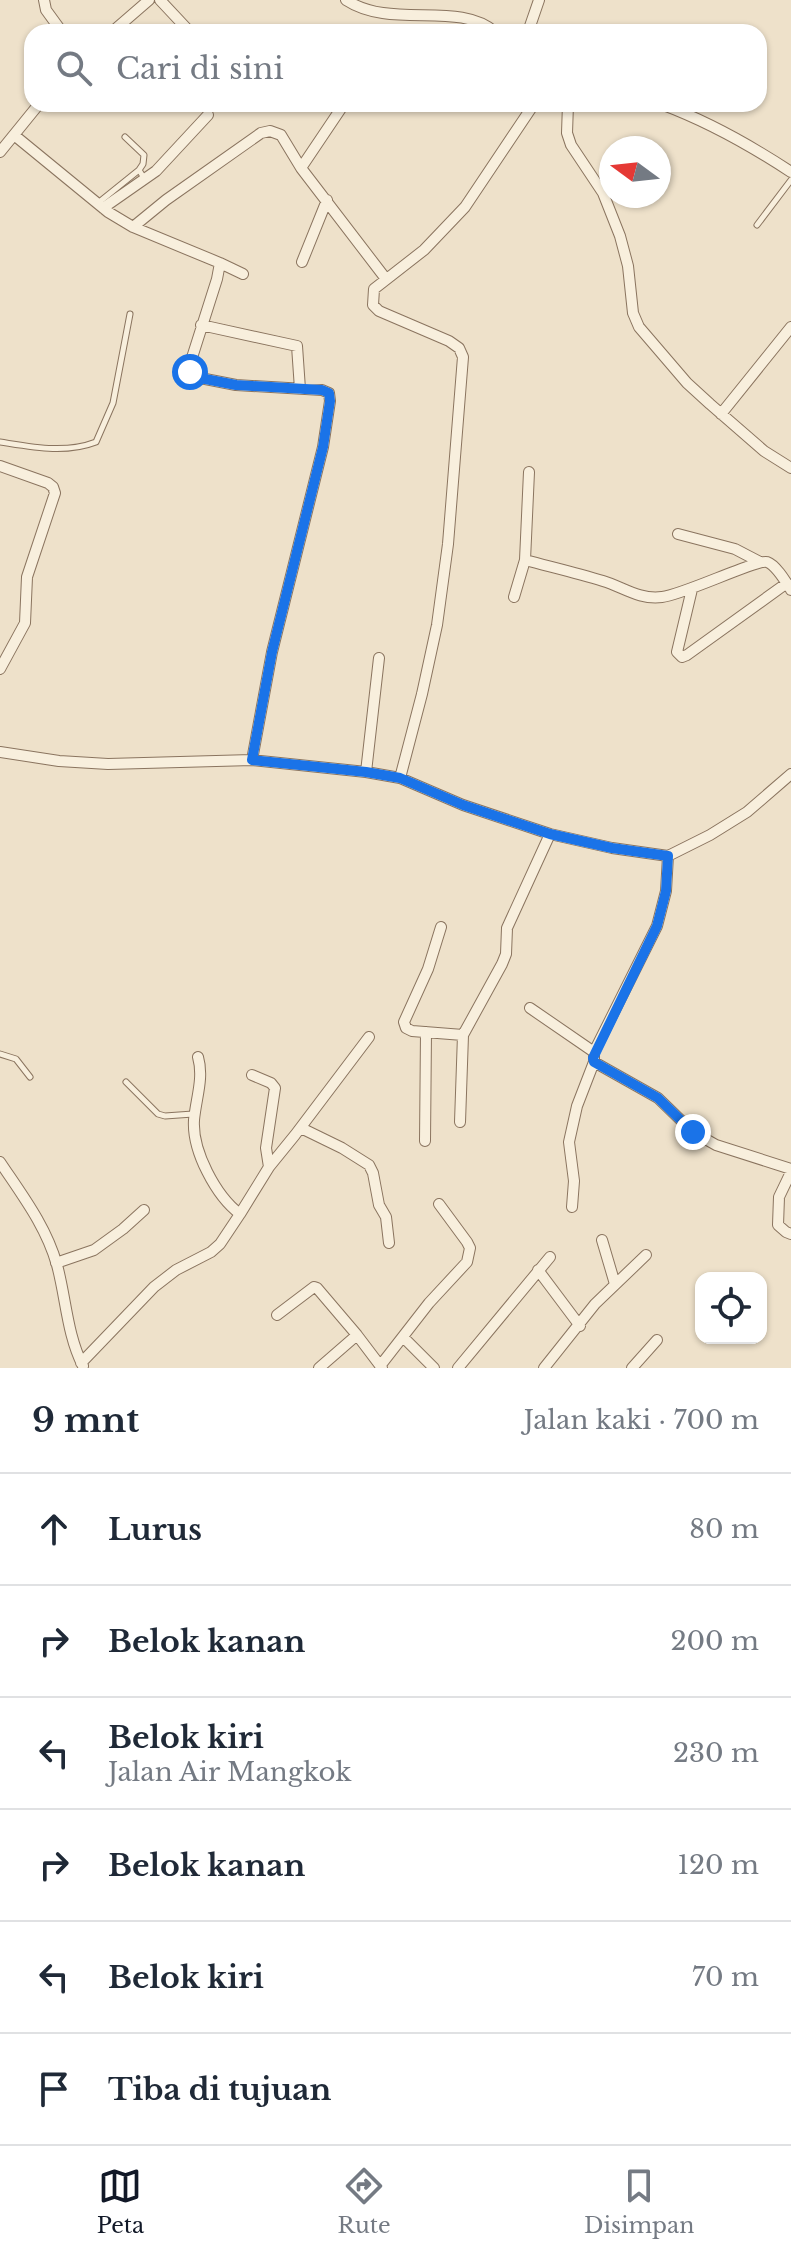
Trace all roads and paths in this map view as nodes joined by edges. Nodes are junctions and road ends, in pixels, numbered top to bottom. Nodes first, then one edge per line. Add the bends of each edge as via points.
1 (44, 0) edge
2 (149, 0) edge
3 (160, 0) edge
4 (346, 0) edge
5 (539, 0) edge
6 (56, 24) edge
7 (121, 24) edge
8 (182, 24) edge
9 (485, 24) edge
10 (531, 24) edge
11 (33, 112) edge
12 (339, 112) edge
13 (529, 112) edge
14 (568, 112) edge
15 (680, 112) edge
16 (208, 115) dead end
17 (14, 135) junction
18 (125, 137) dead end
19 (0, 152) edge
20 (301, 168) junction
21 (791, 172) edge
22 (142, 174) junction
23 (791, 180) edge
24 (327, 200) junction
25 (100, 206) junction
26 (757, 225) dead end
27 (133, 227) junction
28 (302, 262) dead end
29 (220, 263) junction
30 (243, 274) dead end
31 (386, 279) junction
32 (130, 314) dead end
33 (201, 325) junction
34 (791, 327) edge
35 (300, 389) junction
36 (721, 414) junction
37 (0, 442) edge
38 (0, 466) edge
39 (791, 468) edge
40 (529, 472) dead end
41 (678, 534) dead end
42 (525, 560) junction
43 (760, 562) junction
44 (789, 586) edge
45 (692, 589) junction
46 (514, 597) dead end
47 (379, 658) dead end
48 (0, 669) edge
49 (0, 752) edge
50 (252, 760) junction
51 (366, 772) junction
52 (791, 774) edge
53 (400, 778) junction
54 (550, 834) junction
55 (668, 856) junction
56 (441, 927) dead end
57 (530, 1008) dead end
58 (426, 1032) junction
59 (463, 1035) junction
60 (369, 1037) dead end
61 (0, 1054) edge
62 (198, 1057) dead end
63 (594, 1057) junction
64 (252, 1075) dead end
65 (30, 1077) dead end
66 (126, 1082) dead end
67 (194, 1114) junction
68 (460, 1122) dead end
69 (301, 1128) junction
70 (425, 1141) dead end
71 (0, 1162) edge
72 (269, 1167) junction
73 (791, 1171) edge
74 (439, 1204) dead end
75 (572, 1207) dead end
76 (144, 1210) dead end
77 (240, 1214) junction
78 (791, 1234) edge
79 (602, 1240) dead end
80 (389, 1243) dead end
81 (646, 1255) dead end
82 (550, 1257) dead end
83 (56, 1263) junction
84 (538, 1270) junction
85 (615, 1284) junction
86 (277, 1315) dead end
87 (580, 1326) junction
88 (357, 1335) junction
89 (403, 1337) junction
90 (657, 1340) dead end
91 (82, 1366) edge
92 (381, 1367) edge
93 (319, 1368) edge
94 (434, 1368) edge
95 (458, 1368) edge
96 (544, 1368) edge
97 (632, 1368) edge

1 - 6 street
2 - 7 street
3 - 8 street
4 - 9 street via 372,12 464,16
5 - 10 street
11 - 17 street
12 - 20 street
13 - 31 street via 465,207 424,250
14 - 36 street via 571,145 603,193 620,236 639,327
15 - 21 street
16 - 22 street via 167,160
17 - 19 street
17 - 25 street
18 - 22 lane via 144,155
20 - 24 street
20 - 27 street via 281,135 261,133
22 - 25 street
23 - 26 lane
24 - 28 street
24 - 31 street
25 - 27 street
27 - 29 street
29 - 30 street
29 - 33 street
31 - 53 street via 374,289 373,305 449,341 463,357 437,625
32 - 37 lane via 113,403 96,442 56,449
33 - 35 street via 297,346
33 - 35 street via 189,367 195,377
34 - 36 street
35 - 50 street via 322,390 330,401
36 - 39 street
38 - 48 street via 48,483 55,493 27,577 25,623
40 - 42 street
41 - 43 street via 735,549
42 - 45 street via 644,597
42 - 46 street
43 - 44 street via 771,565
43 - 45 street
44 - 45 street via 682,657 677,652
47 - 51 street
49 - 50 street via 108,764
50 - 51 street
51 - 53 street
52 - 55 street via 747,812
53 - 54 street
54 - 55 street
54 - 59 street via 507,928 506,954
55 - 63 street via 657,926
56 - 58 street via 404,1022 412,1031
57 - 63 street
58 - 59 street
58 - 70 street
59 - 68 street
60 - 69 street
61 - 65 lane via 16,1059
62 - 67 street
63 - 73 street via 658,1098 693,1132
63 - 75 street via 569,1142
64 - 72 street via 275,1088 266,1148
66 - 67 lane via 158,1114
67 - 77 street via 198,1144 214,1185
69 - 72 street
69 - 80 street via 369,1165
71 - 83 street via 48,1237
72 - 77 street
73 - 78 street via 779,1197 778,1225
74 - 89 street via 470,1248 467,1262
76 - 83 street via 94,1250
77 - 91 street via 220,1244 154,1287
79 - 85 street
81 - 85 street
82 - 84 street
83 - 91 street
84 - 87 street
84 - 95 street
85 - 87 street
86 - 88 street via 314,1287
87 - 96 street
88 - 92 street
88 - 93 street
89 - 92 street
89 - 94 street
90 - 97 street

